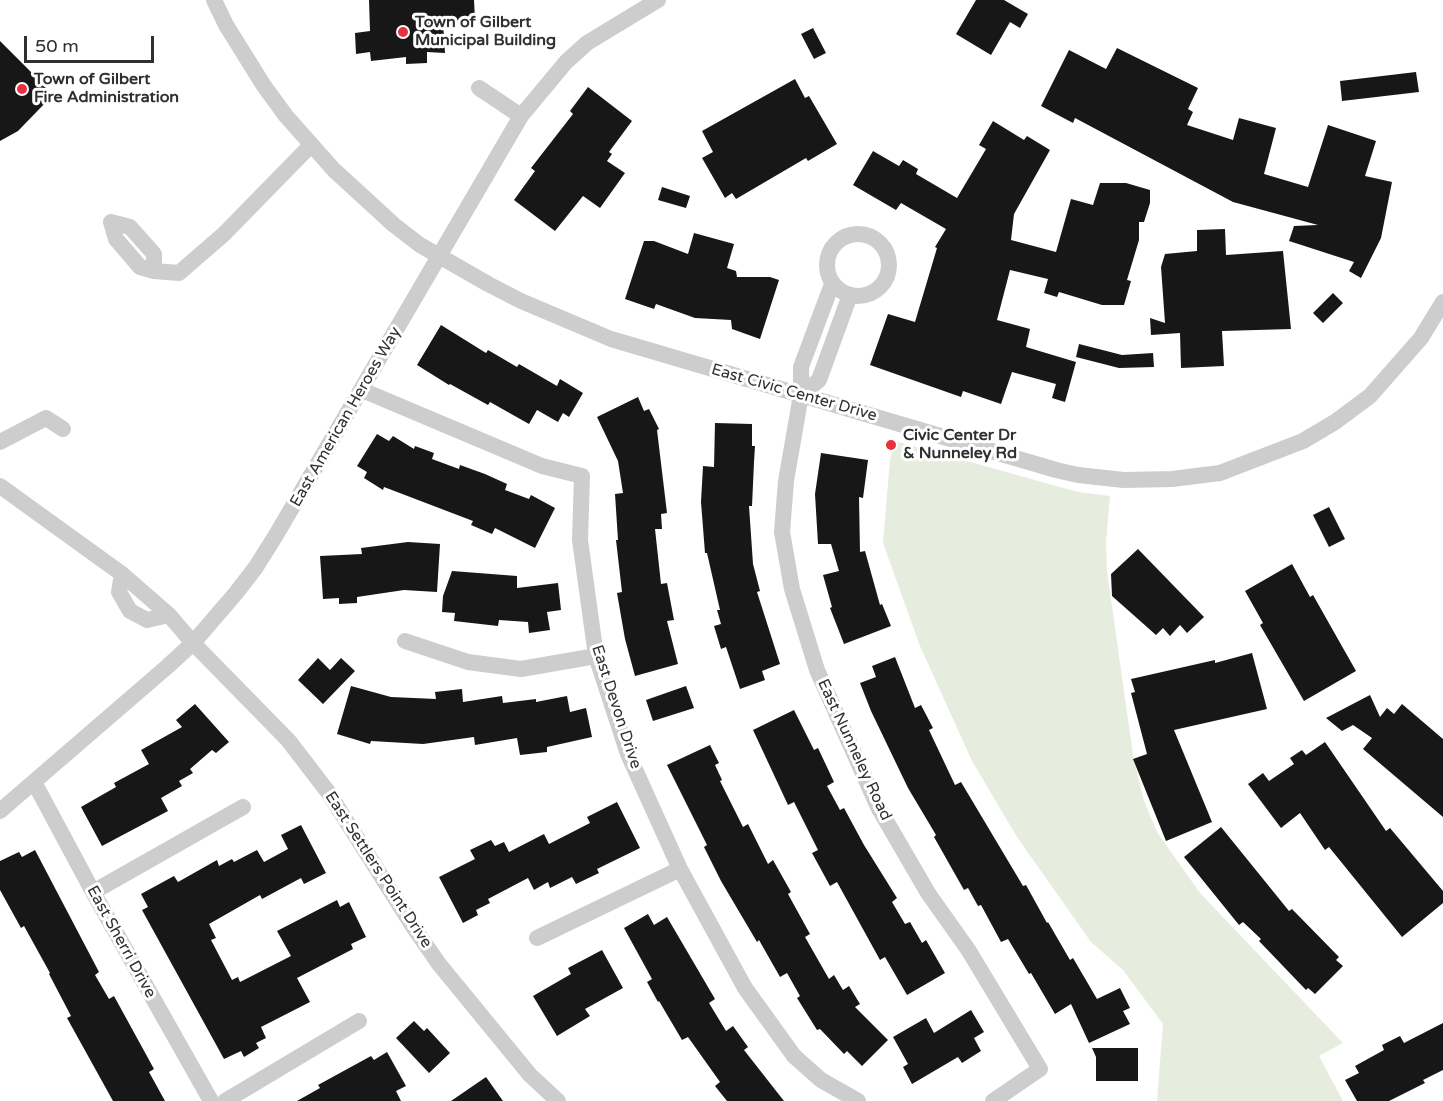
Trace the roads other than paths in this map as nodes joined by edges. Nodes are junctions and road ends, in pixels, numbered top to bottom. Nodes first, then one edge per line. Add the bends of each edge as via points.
1 (214, 0) edge
2 (658, 0) edge
3 (479, 88) dead end
4 (521, 116) junction
5 (311, 145) junction
6 (439, 256) junction
7 (154, 271) dead end
8 (832, 284) junction
9 (850, 296) junction
10 (1443, 302) edge
11 (362, 390) junction
12 (801, 395) junction
13 (63, 429) dead end
14 (0, 442) edge
15 (0, 486) edge
16 (405, 641) dead end
17 (193, 643) junction
18 (596, 656) junction
19 (34, 782) junction
20 (243, 807) dead end
21 (0, 811) edge
22 (680, 868) junction
23 (93, 892) junction
24 (537, 938) dead end
25 (359, 1021) dead end
26 (848, 1099) edge
27 (211, 1101) edge
28 (225, 1101) edge
29 (558, 1101) edge
30 (993, 1101) edge

1 - 5 street, East Civic Center Drive via 256,74
2 - 4 street, East American Heroes Way via 580,50
3 - 4 street
4 - 6 street, East American Heroes Way
5 - 6 street, East Civic Center Drive via 394,225
5 - 7 street via 224,234 179,273
6 - 11 street, East American Heroes Way
6 - 12 street, East Civic Center Drive via 521,301 590,331
8 - 9 street
8 - 9 street via 826,264 840,238 859,233 878,240 889,257 886,278 872,293
8 - 12 street, East Nunneley Road via 801,367
9 - 12 street via 819,380
10 - 12 street, East Civic Center Drive via 1400,364 1370,396 1335,422 1272,455 1202,476 1144,481 1078,474
11 - 17 street, East American Heroes Way via 256,567
11 - 18 street, East Devon Drive via 543,466 582,476 580,540
12 - 30 street, East Nunneley Road via 786,481 782,532 792,589 817,670 878,807 1041,1069
13 - 14 street via 46,418
15 - 17 street, East Settlers Point Drive via 122,574 169,615
16 - 18 street via 468,662 521,669
17 - 19 street, East American Heroes Way
17 - 29 street, East Settlers Point Drive via 310,766 439,964 530,1075
18 - 22 street, East Devon Drive via 628,754
19 - 21 street, East American Heroes Way
19 - 23 street, East Sherri Drive
20 - 23 street
22 - 24 street
22 - 26 street, East Devon Drive via 745,988 794,1056
23 - 27 street, East Sherri Drive
25 - 28 street

